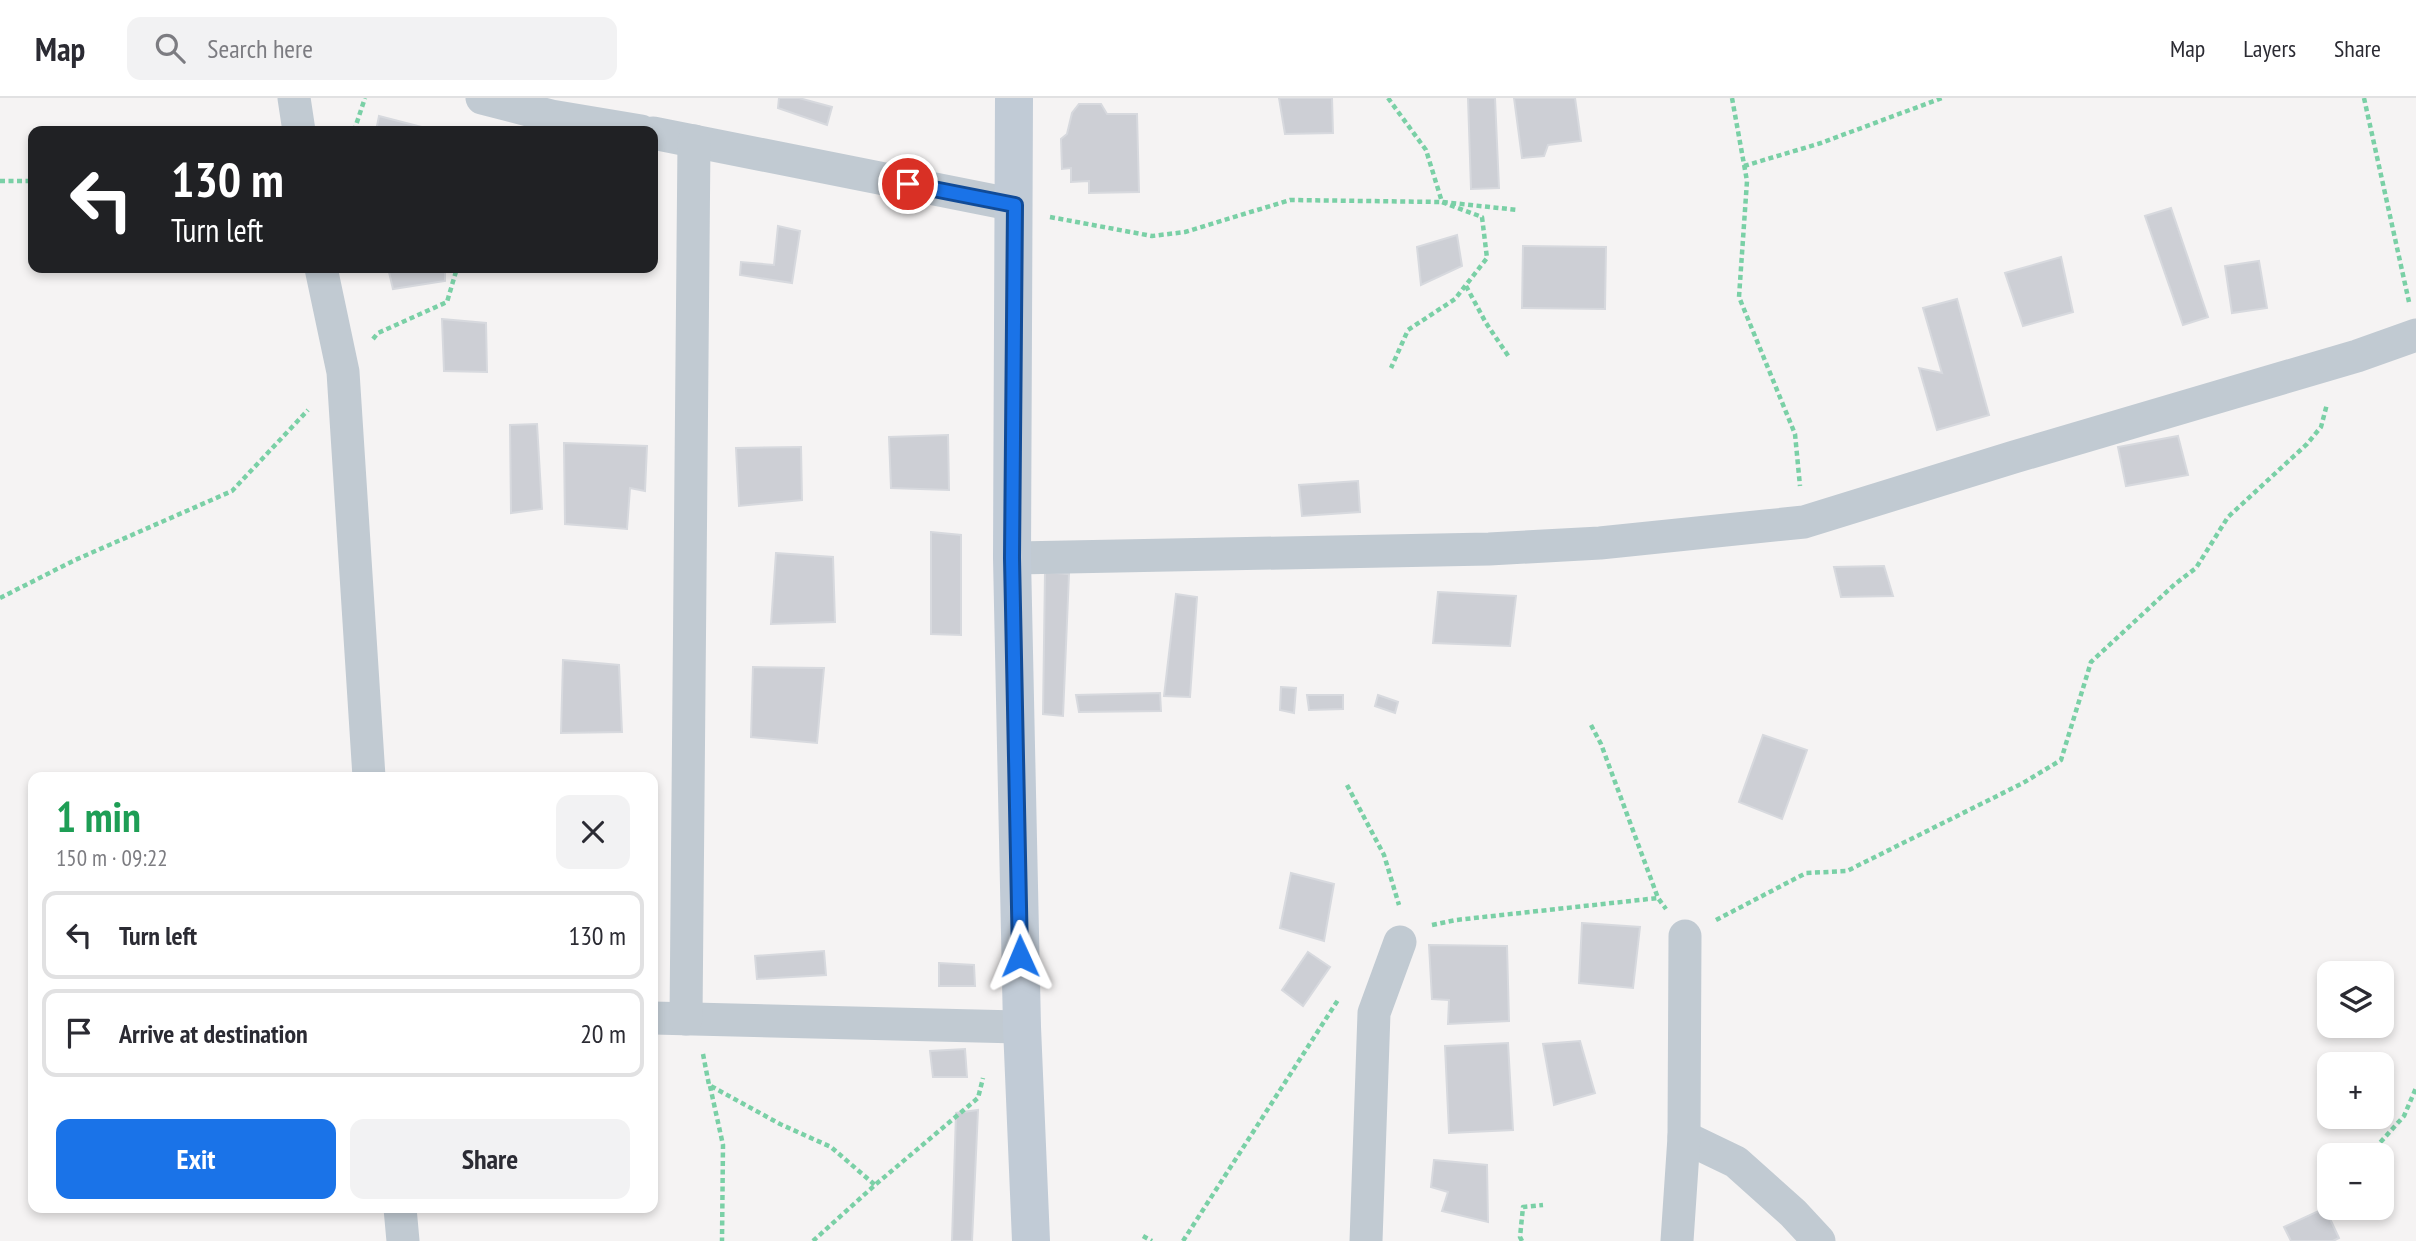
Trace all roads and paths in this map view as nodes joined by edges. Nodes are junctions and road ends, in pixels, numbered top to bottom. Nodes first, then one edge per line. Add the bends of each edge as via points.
1 (294, 98) edge
2 (365, 98) edge
3 (482, 98) edge
4 (1014, 98) edge
5 (1388, 98) edge
6 (1732, 98) edge
7 (1942, 98) edge
8 (2364, 98) edge
9 (298, 126) edge
10 (356, 126) edge
11 (611, 126) edge
12 (658, 134) edge
13 (694, 141) junction
14 (1744, 166) junction
15 (0, 181) edge
16 (28, 181) edge
17 (1442, 202) junction
18 (1030, 210) junction
19 (1518, 210) dead end
20 (322, 273) edge
21 (456, 273) edge
22 (1466, 286) junction
23 (2413, 320) edge
24 (1508, 356) dead end
25 (2337, 360) junction
26 (1391, 368) dead end
27 (343, 372) junction
28 (1804, 522) junction
29 (1012, 558) junction
30 (0, 598) edge
31 (1591, 725) dead end
32 (369, 772) edge
33 (1347, 785) dead end
34 (1399, 901) junction
35 (1397, 926) junction
36 (1685, 936) joint
37 (1342, 992) dead end
38 (658, 1018) edge
39 (691, 1018) junction
40 (1009, 1026) junction
41 (709, 1085) junction
42 (2416, 1088) edge
43 (1684, 1137) junction
44 (2380, 1143) edge
45 (875, 1185) junction
46 (1543, 1205) dead end
47 (400, 1213) edge
48 (1143, 1236) dead end
49 (402, 1241) edge
50 (722, 1241) edge
51 (813, 1241) edge
52 (1031, 1241) edge
53 (1152, 1241) edge
54 (1183, 1241) edge
55 (1366, 1241) edge
56 (1522, 1241) edge
57 (1677, 1241) edge
58 (1819, 1241) edge

1 - 9 street
2 - 10 path
3 - 11 street
4 - 18 street
5 - 17 path via 1426,150
6 - 14 path
7 - 14 path via 1821,144
8 - 23 path
12 - 13 street
13 - 18 street
13 - 39 street
14 - 28 path via 1739,297 1796,433
15 - 16 path
17 - 18 path via 1290,200 1185,232 1152,236
17 - 19 path
17 - 22 path via 1482,217 1487,258
18 - 29 street
20 - 27 street
21 - 27 path via 447,302 378,333
22 - 24 path
22 - 26 path via 1455,299 1408,330
23 - 25 street
25 - 28 street
25 - 36 path via 2321,427 2228,517 2196,568 2091,662 2061,760 1847,871 1806,873
27 - 30 path via 232,491
27 - 32 street
28 - 29 street via 1600,543 1489,549
29 - 40 street
31 - 35 path via 1658,898
33 - 34 path via 1384,855
34 - 35 path
34 - 35 path
35 - 55 street via 1374,1013
36 - 43 street
37 - 54 path
38 - 39 street
39 - 40 street
39 - 41 path
40 - 45 path via 978,1098
40 - 52 street
41 - 45 path via 831,1147
41 - 50 path via 723,1145
42 - 44 path via 2404,1115
43 - 57 street
43 - 58 street via 1736,1161
45 - 51 path
46 - 56 path via 1523,1207
47 - 49 street
48 - 53 path

